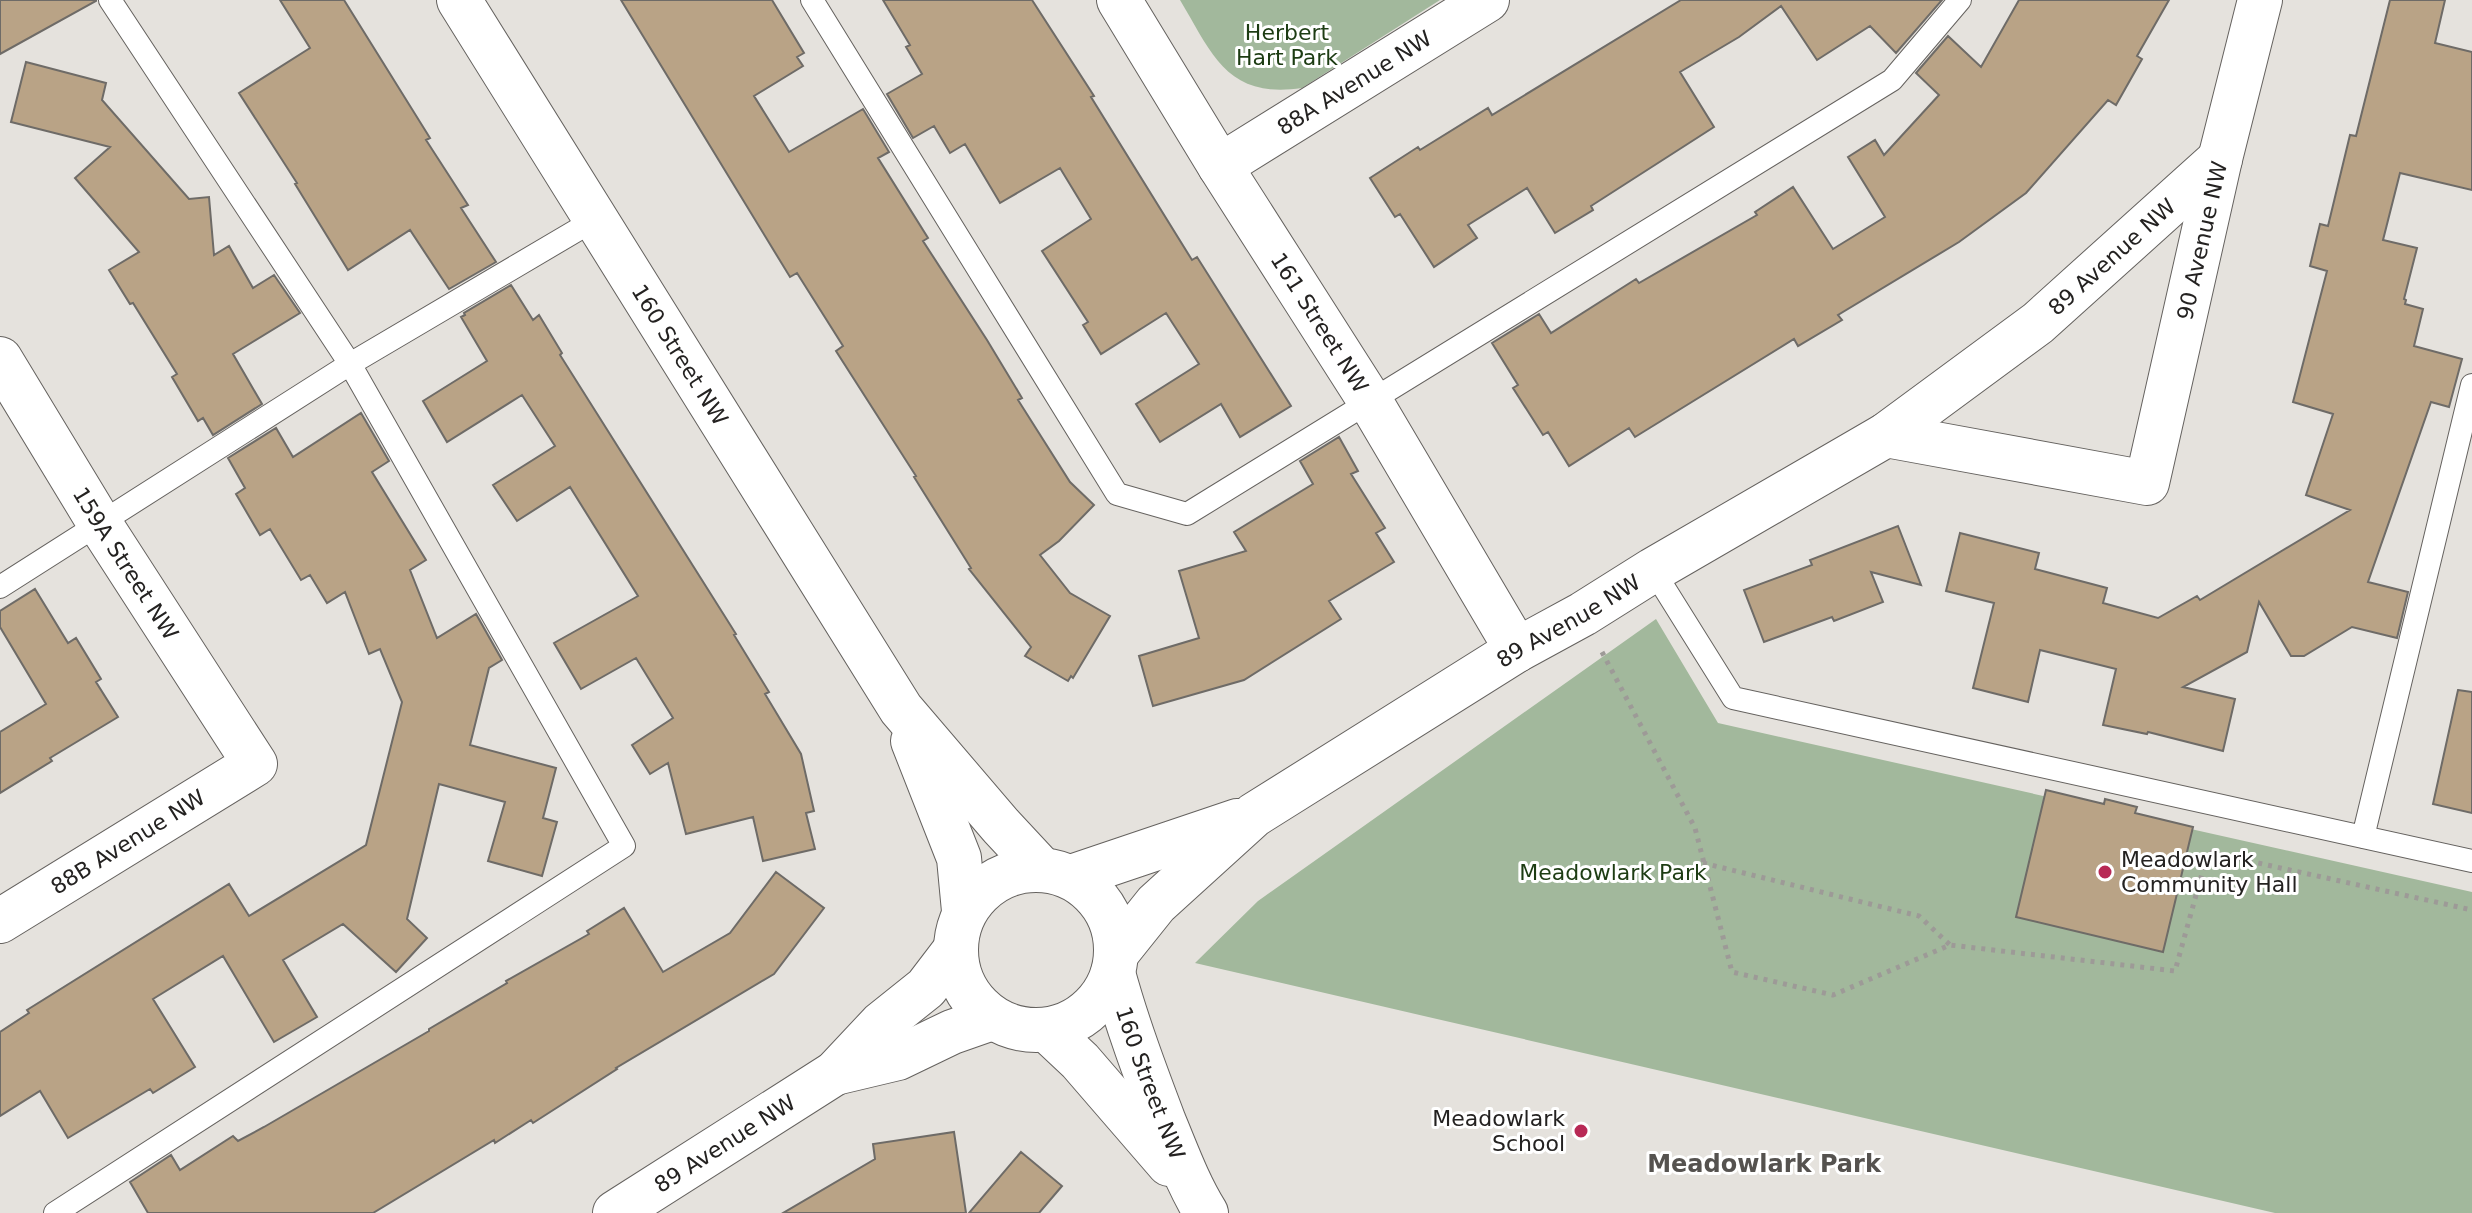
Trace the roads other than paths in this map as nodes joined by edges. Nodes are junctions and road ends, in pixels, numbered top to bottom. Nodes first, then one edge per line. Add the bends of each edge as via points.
1 (110, 0) edge
2 (459, 0) edge
3 (812, 0) edge
4 (1119, 0) edge
5 (1487, 0) edge
6 (1960, 0) edge
7 (2260, 0) edge
8 (2220, 159) junction
9 (1220, 166) junction
10 (596, 219) junction
11 (0, 359) edge
12 (350, 364) junction
13 (2472, 385) edge
14 (1370, 401) junction
15 (1886, 435) junction
16 (100, 524) junction
17 (1653, 570) junction
18 (0, 587) edge
19 (1517, 650) junction
20 (901, 709) junction
21 (255, 764) joint
22 (1254, 815) junction
23 (2363, 837) junction
24 (2472, 861) edge
25 (1056, 873) junction
26 (0, 921) edge
27 (960, 931) junction
28 (1115, 964) junction
29 (992, 1018) junction
30 (1047, 1030) junction
31 (835, 1073) junction
32 (1199, 1201) edge
33 (55, 1213) edge
34 (615, 1213) edge

1 - 12 lane
2 - 10 street, 160 Street NW
3 - 14 lane via 1117,494 1187,514
4 - 9 street, 161 Street NW
5 - 9 street, 88A Avenue NW
6 - 14 lane via 1892,80
7 - 8 street, 90 Avenue NW
8 - 15 street, 89 Avenue NW via 2038,323
8 - 15 street, 90 Avenue NW via 2147,483
9 - 14 street, 161 Street NW
10 - 12 lane
10 - 20 street, 160 Street NW
11 - 16 street, 159A Street NW
12 - 16 lane
12 - 33 lane via 624,846
13 - 23 lane
14 - 19 street, 161 Street NW
15 - 17 street, 89 Avenue NW
16 - 18 lane
16 - 21 street, 159A Street NW
17 - 19 street, 89 Avenue NW
17 - 23 lane via 1733,698
19 - 22 street, 89 Avenue NW
20 - 25 street, 160 Street NW via 1001,826
20 - 27 street, 160 Street NW via 959,858
21 - 26 street, 88B Avenue NW
22 - 25 street, 89 Avenue NW
22 - 28 street, 89 Avenue NW via 1156,904
23 - 24 lane
25 - 27 street via 1018,870 997,879 978,893
25 - 28 street via 1091,890 1105,908 1114,931
27 - 29 street via 958,971 965,989
27 - 31 street, 89 Avenue NW via 926,988 881,1024
28 - 30 street via 1090,1009
28 - 32 street, 160 Street NW via 1130,1033
29 - 30 street via 1023,1030
29 - 31 street, 89 Avenue NW via 898,1058
30 - 32 street, 160 Street NW via 1080,1061
31 - 34 street, 89 Avenue NW

